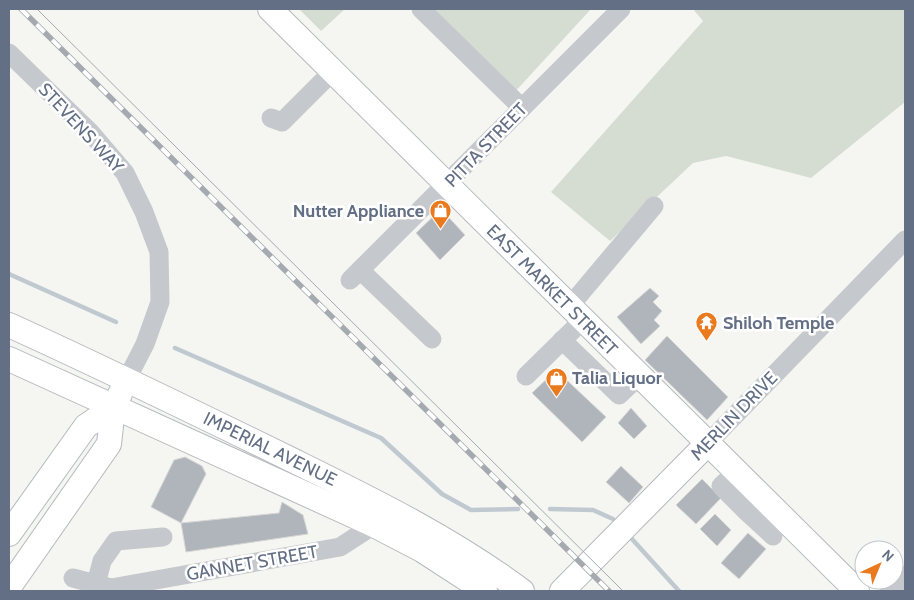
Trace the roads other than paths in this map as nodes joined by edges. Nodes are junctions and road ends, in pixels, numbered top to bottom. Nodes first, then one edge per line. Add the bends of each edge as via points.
1 (270, 9) edge
2 (422, 9) edge
3 (621, 9) edge
4 (9, 53) edge
5 (333, 71) junction
6 (522, 108) junction
7 (271, 118) dead end
8 (447, 184) junction
9 (654, 206) dead end
10 (905, 240) edge
11 (576, 314) junction
12 (9, 325) edge
13 (432, 339) dead end
14 (562, 340) junction
15 (9, 359) edge
16 (526, 376) dead end
17 (639, 376) junction
18 (127, 379) junction
19 (113, 408) junction
20 (708, 443) junction
21 (753, 503) junction
22 (381, 516) junction
23 (9, 534) edge
24 (773, 536) dead end
25 (164, 537) dead end
26 (905, 575) edge
27 (73, 578) dead end
28 (103, 586) junction
29 (9, 587) edge
30 (485, 591) edge
31 (522, 591) edge
32 (562, 591) edge
33 (857, 591) edge
34 (889, 591) edge

1 - 5 main road, EAST MARKET STREET
2 - 6 street
3 - 6 street, PITTA STREET
4 - 18 street, STEVENS WAY via 90,132 125,174 159,252 160,302 145,344
5 - 7 street via 282,122
5 - 8 main road, EAST MARKET STREET
6 - 8 street, PITTA STREET
8 - 11 main road, EAST MARKET STREET
8 - 13 street, PITTA STREET via 355,275
9 - 11 street
10 - 20 street, MERLIN DRIVE
11 - 14 street
11 - 17 main road, EAST MARKET STREET
12 - 18 main road, IMPERIAL AVENUE
14 - 16 street
14 - 17 street via 619,396
15 - 19 main road, IMPERIAL AVENUE
17 - 20 main road, EAST MARKET STREET
18 - 19 main road, STEVENS WAY
18 - 22 main road, IMPERIAL AVENUE
19 - 22 main road, IMPERIAL AVENUE
19 - 23 main road via 86,426
19 - 29 main road via 110,444
20 - 21 main road, EAST MARKET STREET via 736,472
20 - 32 main road, MERLIN DRIVE
21 - 24 street
21 - 33 main road, EAST MARKET STREET
22 - 28 street, GANNET STREET via 340,547
22 - 30 main road, IMPERIAL AVENUE via 422,550
22 - 31 main road, IMPERIAL AVENUE via 486,564
25 - 28 street via 116,541 102,561
26 - 34 street
27 - 28 street, GANNET STREET

